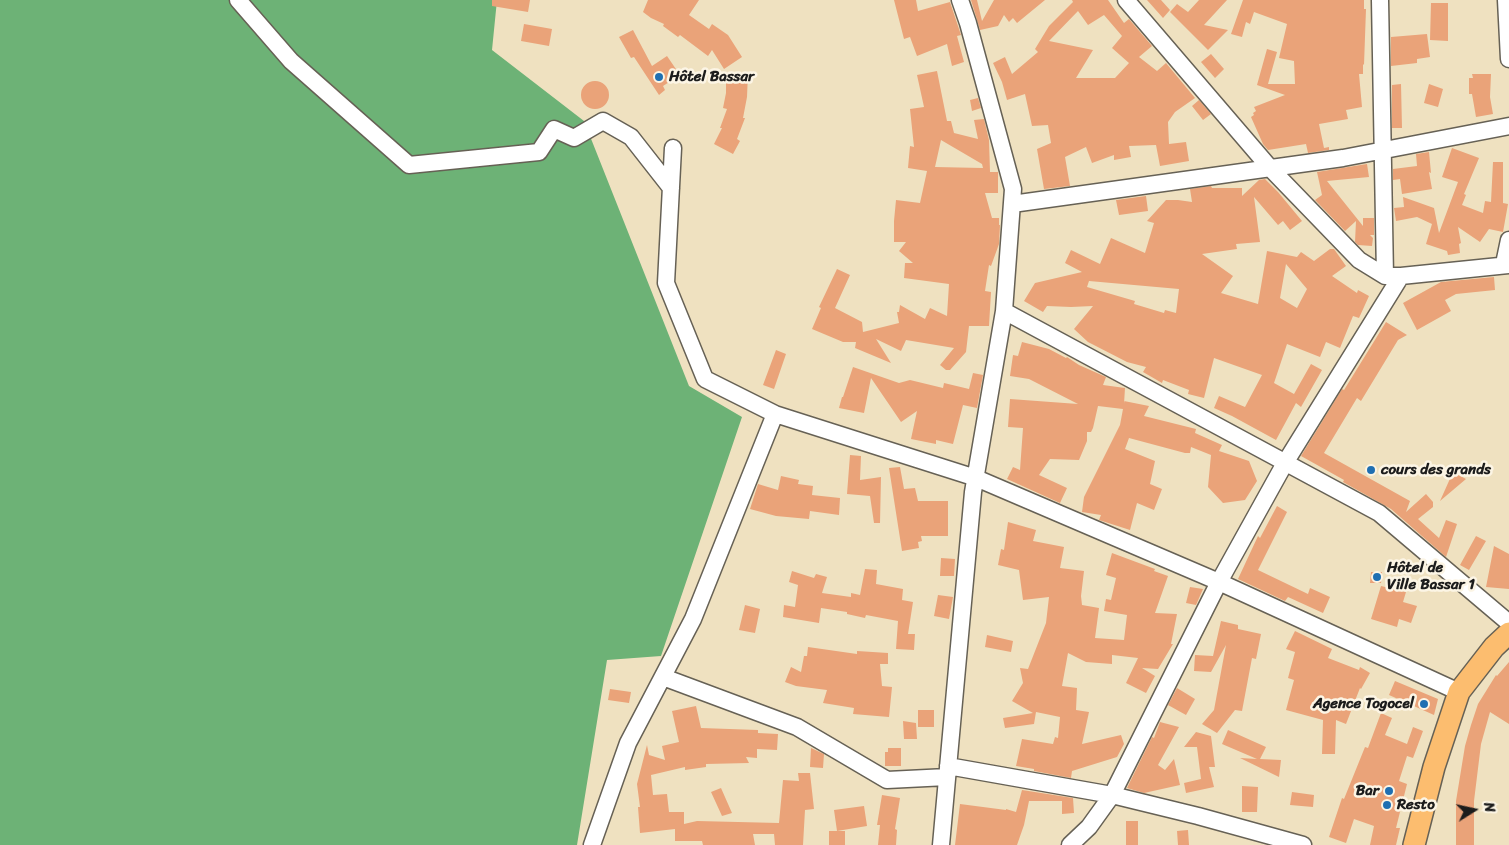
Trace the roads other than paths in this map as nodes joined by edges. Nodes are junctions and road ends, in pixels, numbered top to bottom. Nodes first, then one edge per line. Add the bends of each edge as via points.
1 (238, 0) edge
2 (960, 0) edge
3 (1126, 0) edge
4 (1380, 0) edge
5 (1506, 0) edge
6 (1509, 59) edge
7 (1509, 126) edge
8 (673, 148) dead end
9 (1382, 151) junction
10 (1270, 168) junction
11 (671, 188) junction
12 (1012, 204) junction
13 (1509, 240) edge
14 (1507, 265) edge
15 (1393, 276) junction
16 (1004, 310) junction
17 (775, 414) junction
18 (1285, 463) junction
19 (976, 478) junction
20 (1219, 582) junction
21 (1509, 623) edge
22 (1509, 633) edge
23 (663, 677) junction
24 (1459, 692) junction
25 (947, 772) junction
26 (1112, 795) junction
27 (592, 845) edge
28 (941, 845) edge
29 (1070, 845) edge
30 (1303, 845) edge
31 (1414, 845) edge

1 - 11 street via 290,61 408,165 539,152 554,128 574,138 603,121 631,137
2 - 12 street via 1014,189
3 - 10 street
4 - 9 street
5 - 6 street
7 - 9 street
8 - 11 street
9 - 10 street
9 - 15 street
10 - 12 street
10 - 15 street via 1359,260
11 - 17 street via 666,283 705,379
12 - 16 street
13 - 14 street
14 - 15 street
15 - 18 street
16 - 18 street
16 - 19 street
17 - 19 street
17 - 23 street via 693,619
18 - 20 street
18 - 21 street via 1379,513
19 - 20 street
19 - 25 street
20 - 24 street
20 - 26 street
22 - 24 main road
23 - 25 street via 797,727 887,780
23 - 27 street via 628,744
24 - 31 main road via 1434,767
25 - 26 street
25 - 28 street
26 - 29 street via 1089,827
26 - 30 street

